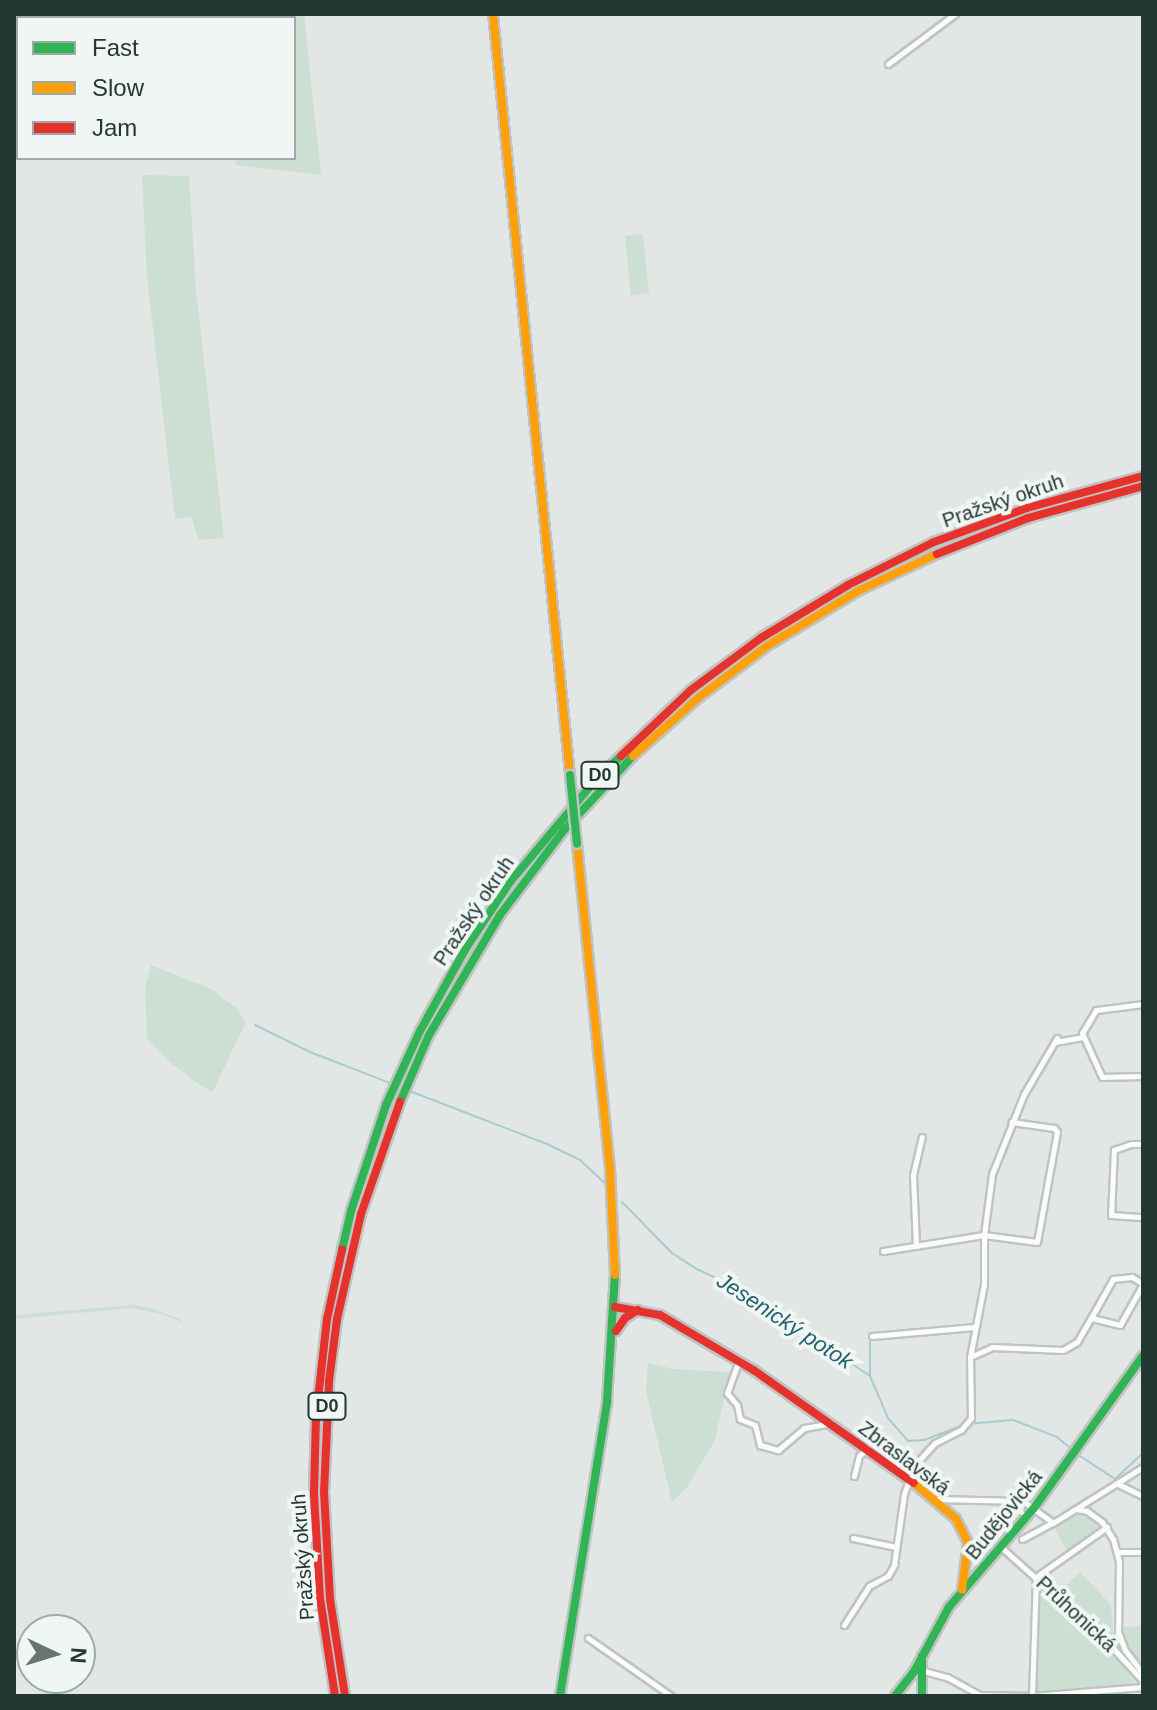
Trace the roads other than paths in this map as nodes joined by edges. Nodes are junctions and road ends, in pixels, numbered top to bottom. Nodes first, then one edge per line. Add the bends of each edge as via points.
1 (493, 14) edge
2 (955, 14) edge
3 (888, 64) dead end
4 (1143, 476) edge
5 (1143, 486) edge
6 (1143, 1004) edge
7 (1083, 1037) junction
8 (1143, 1076) edge
9 (1011, 1122) junction
10 (922, 1137) dead end
11 (1143, 1144) edge
12 (1143, 1217) edge
13 (984, 1235) junction
14 (916, 1246) junction
15 (883, 1251) dead end
16 (615, 1307) junction
17 (641, 1309) junction
18 (1091, 1318) junction
19 (975, 1327) junction
20 (872, 1336) dead end
21 (613, 1337) junction
22 (1143, 1356) edge
23 (970, 1357) junction
24 (738, 1363) junction
25 (832, 1423) junction
26 (868, 1448) junction
27 (914, 1466) junction
28 (1143, 1467) edge
29 (895, 1469) junction
30 (854, 1476) dead end
31 (910, 1480) junction
32 (1118, 1484) junction
33 (1143, 1496) edge
34 (935, 1499) junction
35 (1034, 1508) junction
36 (1075, 1509) junction
37 (1053, 1523) junction
38 (1107, 1527) junction
39 (853, 1538) dead end
40 (1022, 1539) dead end
41 (896, 1547) junction
42 (1001, 1547) junction
43 (1118, 1552) junction
44 (1143, 1552) edge
45 (1036, 1577) junction
46 (962, 1590) junction
47 (844, 1625) dead end
48 (588, 1638) dead end
49 (922, 1656) junction
50 (924, 1671) junction
51 (1142, 1678) edge
52 (1143, 1687) edge
53 (1099, 1694) edge
54 (335, 1696) edge
55 (345, 1696) edge
56 (560, 1696) edge
57 (671, 1696) edge
58 (895, 1696) edge
59 (922, 1696) edge
60 (1032, 1696) edge

1 - 16 main road, bridge via 612,1184
2 - 3 street
4 - 54 main road, Pražský okruh / D0 via 1002,516 887,564 781,625 691,690 598,777 510,882 466,948 386,1105 337,1266 319,1380 315,1530
5 - 55 main road, Pražský okruh / D0 via 1028,518 893,573 777,640 698,698 607,783 519,887 452,993 396,1111 361,1214 337,1319 329,1381 325,1529
6 - 7 street via 1096,1010
7 - 8 street via 1102,1077
7 - 9 street via 1056,1040
9 - 13 street via 992,1174
9 - 13 street via 1057,1132 1037,1242
10 - 14 street via 913,1175
11 - 12 street via 1114,1150 1111,1215
13 - 14 street
13 - 19 street via 984,1284
14 - 15 street
16 - 17 main road
16 - 21 main road
17 - 21 main road via 625,1318
17 - 24 main road
18 - 18 street via 1120,1325 1143,1284 1132,1277 1113,1279
18 - 23 street via 1077,1342 1063,1350 992,1347
19 - 20 street
19 - 23 street
21 - 56 main road
22 - 35 main road, Budějovická
23 - 27 street via 971,1418 961,1430 935,1443
24 - 25 main road, Zbraslavská
24 - 25 street, Zbraslavská via 727,1393 740,1419 755,1425 760,1445 778,1450 804,1428
25 - 26 main road, Zbraslavská
26 - 29 main road, Zbraslavská
26 - 30 street via 859,1456
27 - 29 street
27 - 31 street
28 - 32 street
29 - 31 main road, Zbraslavská
31 - 34 main road, Zbraslavská
31 - 41 street
32 - 33 street
32 - 36 street
34 - 35 street via 1023,1501
34 - 46 main road, Zbraslavská via 956,1519 969,1549
35 - 37 street
35 - 42 main road, Budějovická
36 - 37 street
36 - 38 street
37 - 40 street
38 - 43 street
38 - 45 street
39 - 41 street
41 - 47 street via 888,1576 869,1586
42 - 45 street, Průhonická
42 - 46 main road, Budějovická
43 - 44 street
43 - 51 street via 1118,1632
45 - 51 street, Průhonická
45 - 60 street
46 - 49 main road, Budějovická
48 - 57 street
49 - 50 main road
49 - 58 main road, Budějovická
50 - 59 main road
50 - 60 street via 979,1695
51 - 52 street
52 - 53 street
53 - 60 street

